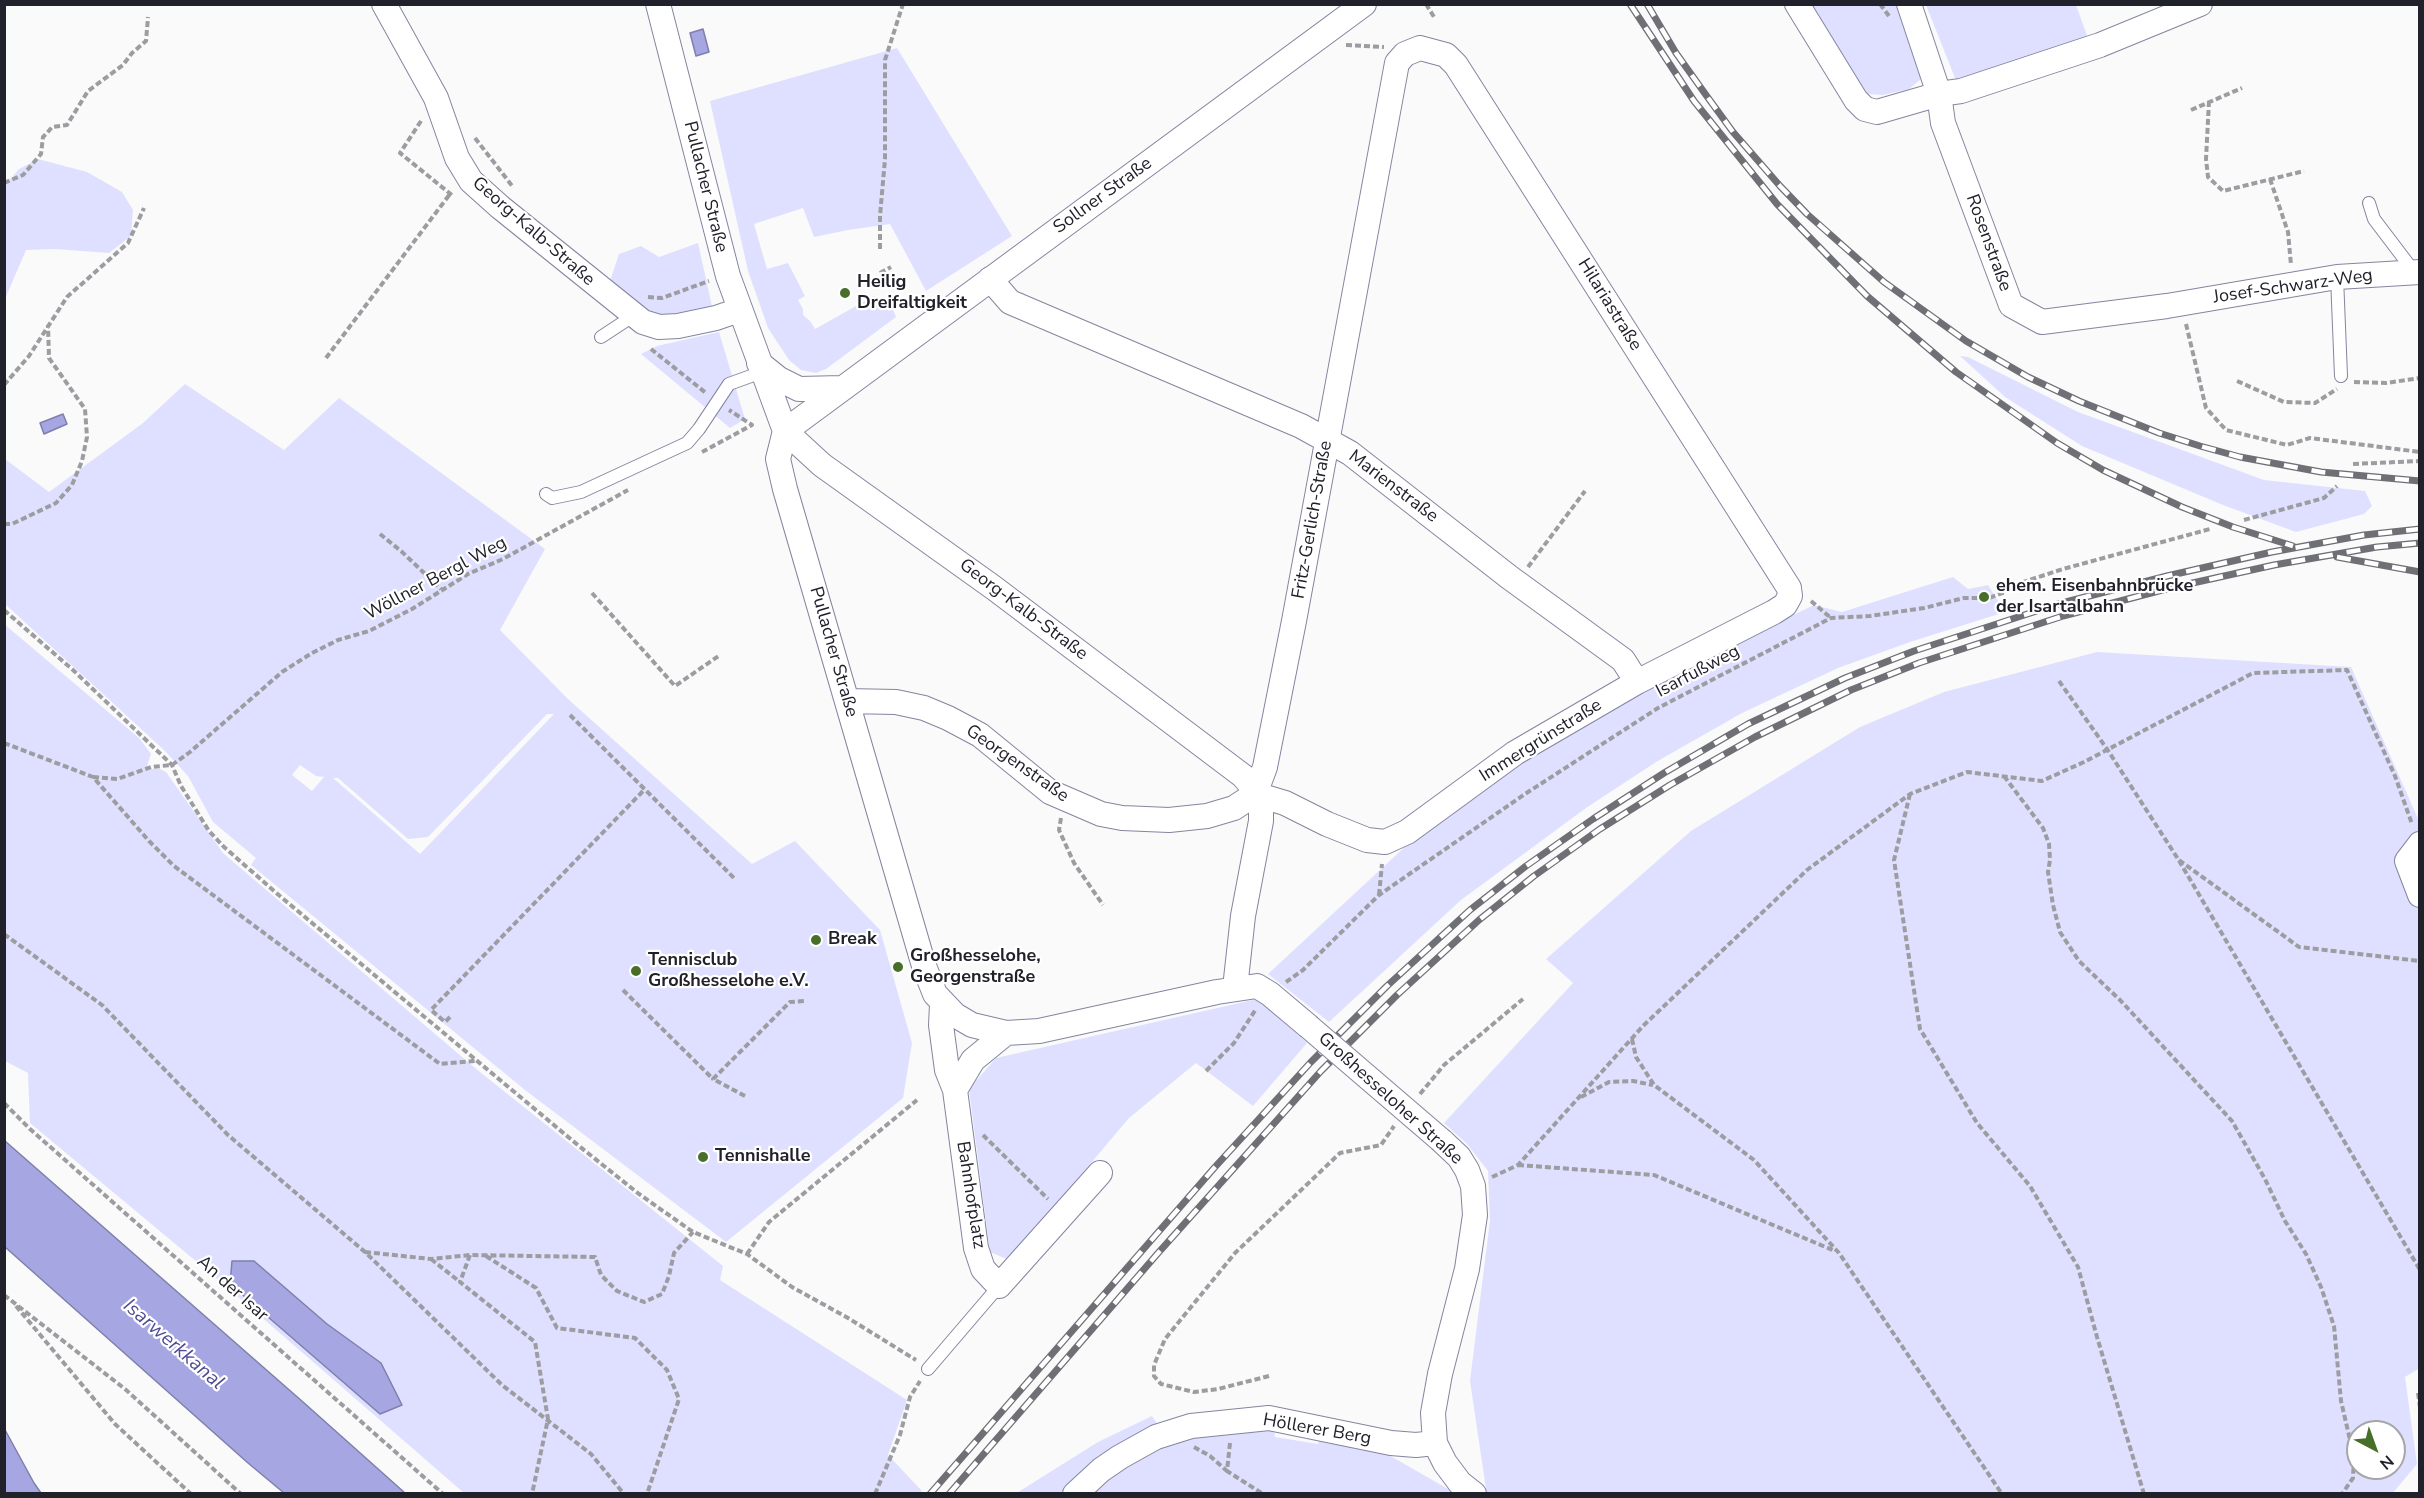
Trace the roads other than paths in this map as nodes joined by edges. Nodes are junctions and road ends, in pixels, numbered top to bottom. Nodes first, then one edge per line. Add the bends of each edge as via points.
1 (384, 4) edge
2 (658, 4) edge
3 (1364, 4) edge
4 (1797, 4) edge
5 (1909, 4) edge
6 (2199, 5) edge
7 (1394, 50) joint
8 (1939, 94) junction
9 (2369, 203) dead end
10 (2417, 272) edge
11 (2337, 278) junction
12 (990, 279) junction
13 (2174, 304) joint
14 (636, 305) junction
15 (739, 310) junction
16 (601, 337) dead end
17 (760, 367) junction
18 (2341, 376) road end
19 (842, 388) junction
20 (785, 431) junction
21 (1328, 441) junction
22 (546, 494) dead end
23 (1790, 596) joint
24 (1637, 682) junction
25 (847, 701) junction
26 (1255, 795) junction
27 (2419, 844) edge
28 (2420, 895) edge
29 (1235, 988) junction
30 (942, 1004) junction
31 (1006, 1033) junction
32 (955, 1090) junction
33 (1100, 1173) dead end
34 (999, 1286) junction
35 (928, 1368) road end
36 (1436, 1443) junction
37 (1075, 1494) edge
38 (1474, 1494) edge

1 - 14 street, Georg-Kalb-Straße via 436,98 457,158 471,181 500,207
2 - 15 street, Pullacher Straße
3 - 12 street, Sollner Straße
4 - 8 street via 1865,110 1877,112
5 - 8 street, Rosenstraße
6 - 8 street via 2100,45 1961,91
7 - 21 street, Fritz-Gerlich-Straße via 1397,63
7 - 23 street, Hilariastraße via 1437,51 1456,65 1789,588
8 - 13 street, Rosenstraße via 1944,123 2011,305 2042,322
9 - 10 lane via 2373,219
10 - 11 street, Josef-Schwarz-Weg
11 - 13 street, Josef-Schwarz-Weg
11 - 18 lane
12 - 19 street, Sollner Straße
12 - 21 street, Marienstraße via 1010,303 1301,426
14 - 15 street, Georg-Kalb-Straße via 643,322 659,327 716,318
14 - 16 lane
15 - 17 street, Pullacher Straße
17 - 19 street via 800,389
17 - 20 street, Pullacher Straße
17 - 22 lane via 729,384 687,443 581,492 552,498
19 - 20 street, Sollner Straße
20 - 25 street, Pullacher Straße via 778,459
20 - 26 street, Georg-Kalb-Straße via 822,465 994,588 1243,776
21 - 24 street, Marienstraße via 1350,453 1623,660
21 - 26 street, Fritz-Gerlich-Straße via 1265,767
23 - 24 street, Immergrünstraße via 1774,612
24 - 26 street, Immergrünstraße via 1515,753 1407,832 1385,842 1367,840 1285,802
25 - 26 street, Georgenstraße via 896,702 948,718 980,735 1029,777 1066,800 1101,814 1169,820 1207,816 1234,808
25 - 30 street, Pullacher Straße via 924,966
26 - 29 street via 1261,821 1243,916
27 - 28 street via 2407,861
29 - 31 street, Pullacher Straße via 1039,1031
29 - 36 street, Großhesseloher Straße, bridge via 1257,986 1270,994 1459,1157 1473,1186 1475,1215 1467,1269 1433,1413
30 - 31 street, Pullacher Straße via 972,1025
30 - 32 street, Bahnhofplatz via 947,1070
31 - 32 street via 973,1060
32 - 34 street, Bahnhofplatz via 976,1248 983,1269
33 - 34 street
34 - 35 lane
36 - 37 street, Höllerer Berg via 1390,1443 1269,1418 1232,1420 1191,1426 1156,1437 1111,1463
36 - 38 street, Großhesseloher Straße via 1445,1463

